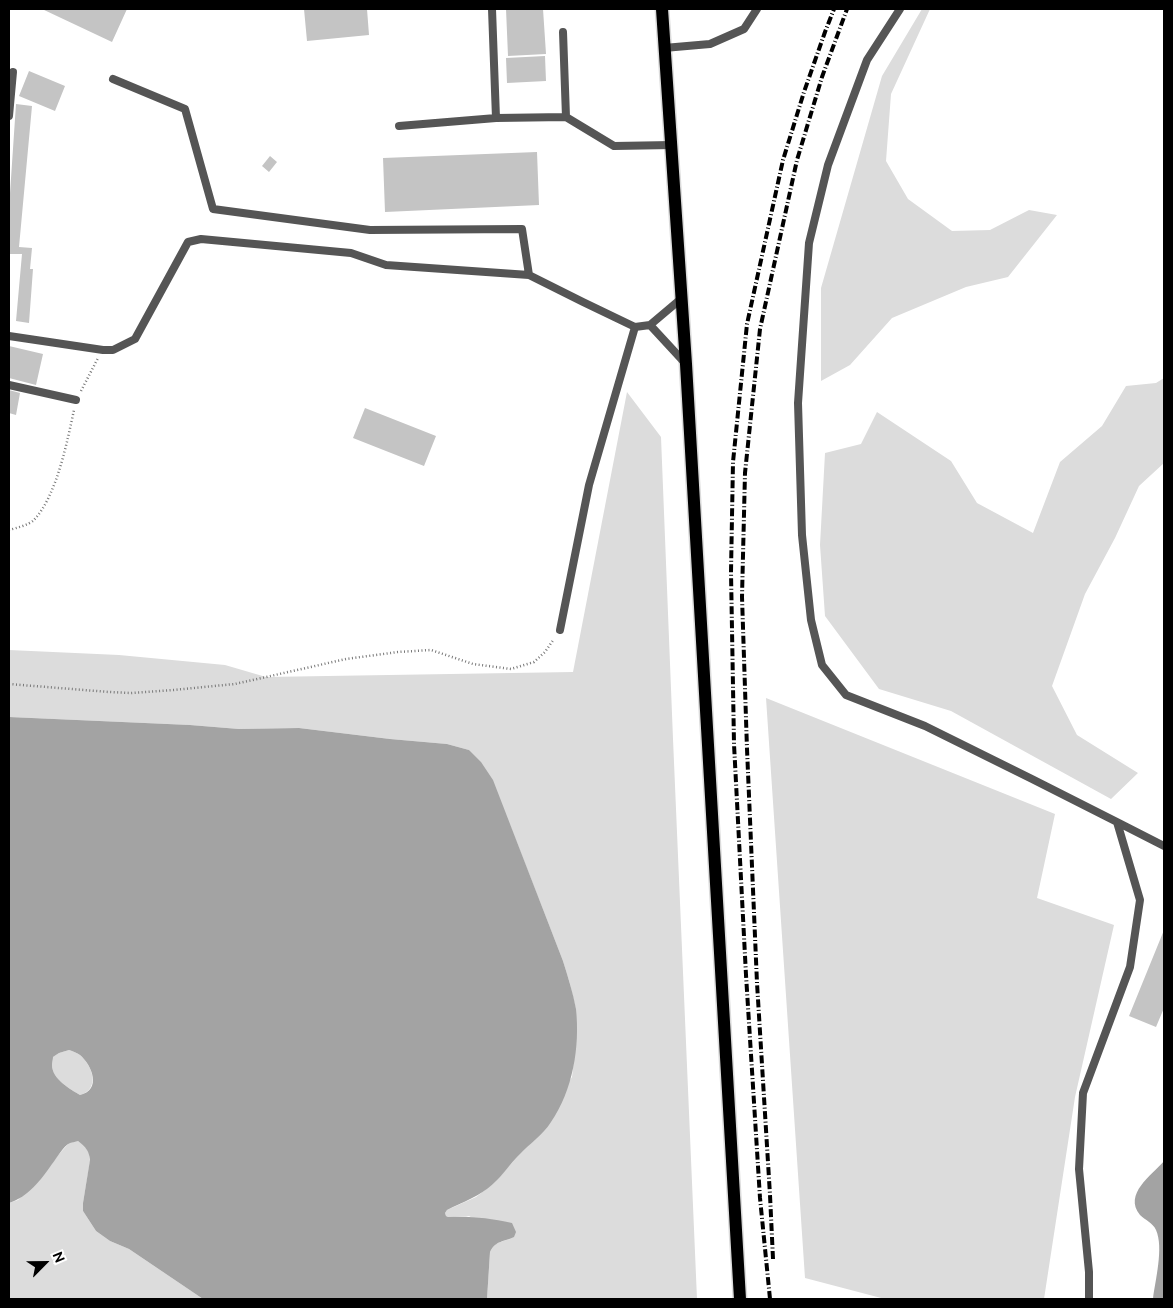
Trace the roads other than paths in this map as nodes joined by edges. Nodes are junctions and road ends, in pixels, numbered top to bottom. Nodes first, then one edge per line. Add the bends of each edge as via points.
1 (492, 9) edge
2 (662, 9) edge
3 (757, 9) edge
4 (900, 9) edge
5 (562, 32) dead end
6 (664, 48) junction
7 (13, 72) dead end
8 (113, 79) dead end
9 (9, 116) edge
10 (566, 117) junction
11 (496, 118) junction
12 (399, 126) dead end
13 (672, 145) junction
14 (529, 275) junction
15 (682, 298) junction
16 (650, 325) junction
17 (635, 327) junction
18 (9, 336) edge
19 (686, 364) junction
20 (9, 385) edge
21 (76, 400) road end
22 (560, 630) road end
23 (1117, 822) junction
24 (1164, 846) edge
25 (740, 1299) edge
26 (1089, 1299) edge

1 - 11 lane
2 - 6 main road
3 - 6 lane via 744,29 710,44
4 - 23 lane via 867,60 828,165 809,243 798,403 802,536 811,620 822,665 846,695 925,726
5 - 10 lane
6 - 13 main road
7 - 9 lane
8 - 14 lane via 185,109 213,209 370,230 522,229
10 - 11 lane
10 - 13 lane via 614,146
11 - 12 lane
13 - 15 main road
14 - 17 lane
14 - 18 lane via 386,265 351,254 201,239 188,242 135,339 113,350 103,350
15 - 16 lane
15 - 19 main road
16 - 17 lane
16 - 19 lane
17 - 22 lane via 589,485
19 - 25 main road
20 - 21 lane
23 - 24 lane
23 - 26 lane via 1140,900 1130,967 1083,1093 1079,1169

